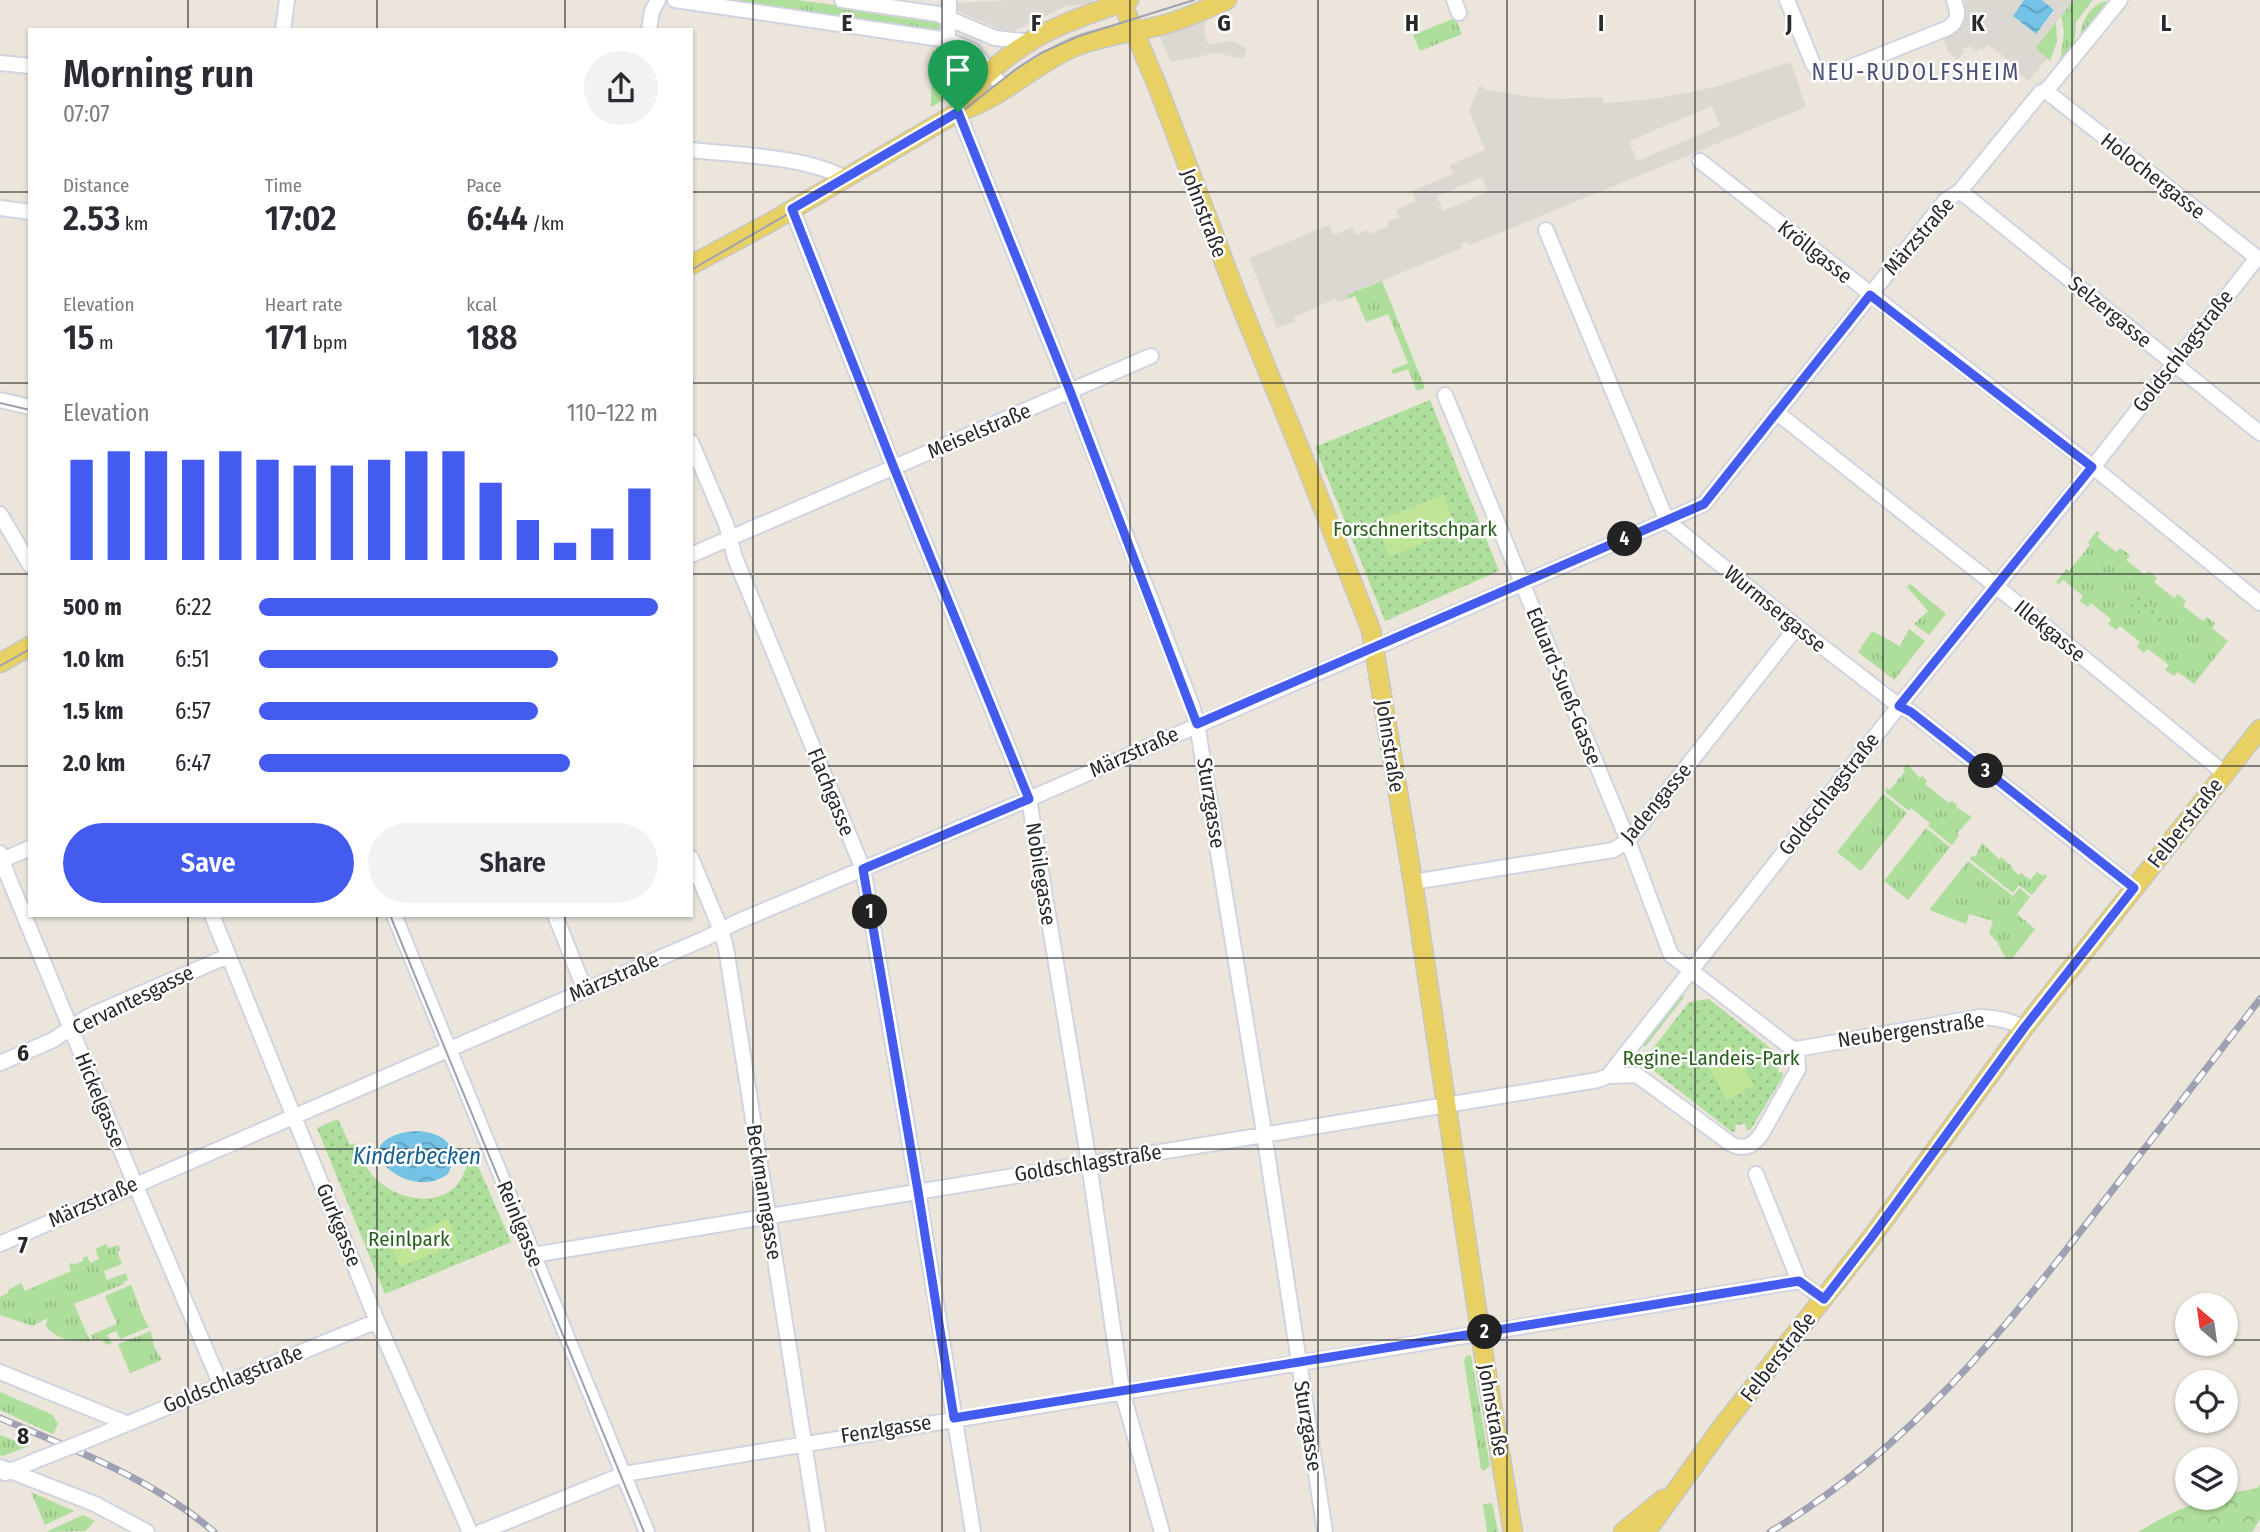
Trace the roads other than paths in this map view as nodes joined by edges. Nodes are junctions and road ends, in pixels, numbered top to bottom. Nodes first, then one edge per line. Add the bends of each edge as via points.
1 (287, 0) edge
2 (675, 0) edge
3 (842, 0) edge
4 (949, 0) edge
5 (1227, 0) edge
6 (1787, 0) edge
7 (2120, 0) edge
8 (1124, 1) edge
9 (653, 4) edge
10 (1955, 4) edge
11 (949, 17) junction
12 (283, 28) edge
13 (649, 28) edge
14 (1134, 30) junction
15 (948, 40) junction
16 (1032, 42) junction
17 (0, 62) edge
18 (28, 66) edge
19 (991, 72) junction
20 (1004, 88) junction
21 (2046, 91) junction
22 (958, 112) junction
23 (693, 150) edge
24 (1700, 161) dead end
25 (845, 178) junction
26 (1960, 191) junction
27 (0, 208) edge
28 (792, 209) junction
29 (28, 212) edge
30 (1546, 230) dead end
31 (2258, 259) edge
32 (693, 264) edge
33 (1870, 295) junction
34 (1151, 356) dead end
35 (2173, 362) junction
36 (1070, 391) junction
37 (1445, 395) dead end
38 (0, 400) edge
39 (28, 407) edge
40 (1776, 412) junction
41 (2260, 433) edge
42 (693, 447) edge
43 (2092, 467) junction
44 (894, 468) junction
45 (0, 514) edge
46 (1667, 521) junction
47 (730, 540) junction
48 (693, 554) edge
49 (28, 562) edge
50 (1522, 583) junction
51 (1996, 586) junction
52 (2260, 603) edge
53 (1797, 627) junction
54 (28, 647) edge
55 (1374, 647) junction
56 (0, 663) edge
57 (1899, 706) junction
58 (1197, 724) junction
59 (2260, 729) edge
60 (2224, 773) junction
61 (1029, 799) junction
62 (1628, 841) junction
63 (28, 849) edge
64 (1, 858) edge
65 (693, 863) edge
66 (863, 869) junction
67 (1413, 882) junction
68 (2134, 888) junction
69 (213, 917) edge
70 (395, 917) edge
71 (556, 917) edge
72 (721, 930) junction
73 (228, 956) junction
74 (1690, 970) junction
75 (585, 989) junction
76 (2024, 1028) junction
77 (71, 1029) junction
78 (448, 1048) junction
79 (1797, 1049) junction
80 (0, 1063) edge
81 (1608, 1076) junction
82 (1447, 1107) junction
83 (294, 1115) junction
84 (1265, 1135) junction
85 (1089, 1163) junction
86 (1756, 1174) dead end
87 (135, 1184) junction
88 (918, 1191) junction
89 (768, 1218) junction
90 (0, 1244) edge
91 (533, 1255) junction
92 (1799, 1281) junction
93 (1824, 1299) junction
94 (377, 1321) junction
95 (1480, 1333) junction
96 (1298, 1362) junction
97 (0, 1372) edge
98 (222, 1385) junction
99 (1122, 1391) junction
100 (954, 1418) junction
101 (126, 1423) junction
102 (804, 1443) junction
103 (3, 1471) edge
104 (624, 1474) junction
105 (1679, 1485) junction
106 (147, 1532) edge
107 (470, 1532) edge
108 (481, 1532) edge
109 (648, 1532) edge
110 (818, 1532) edge
111 (972, 1532) edge
112 (1161, 1532) edge
113 (1325, 1532) edge
114 (1513, 1532) edge
115 (1623, 1532) edge
116 (1646, 1532) edge

1 - 12 street
2 - 15 street
3 - 11 street
4 - 11 street
5 - 14 main road
6 - 10 street via 1812,64 1833,74 1948,28 1958,15
7 - 21 street, Märzstraße
8 - 14 main road, Johnstraße
8 - 16 main road via 1059,26
9 - 13 street
11 - 15 street
11 - 16 street via 995,38
14 - 20 main road via 1075,47
14 - 55 main road, Johnstraße via 1331,525
15 - 19 street via 972,50
16 - 19 main road
17 - 18 street
19 - 20 street
19 - 22 main road via 977,83
20 - 22 main road
21 - 26 street, Märzstraße
21 - 31 street, Holochergasse
22 - 25 main road
22 - 36 street, Sturzgasse
23 - 25 street via 802,164
24 - 33 street, Kröllgasse
25 - 28 main road
26 - 33 street, Märzstraße via 1945,201
26 - 35 street, Selzergasse
27 - 29 street
28 - 32 main road
28 - 44 street, Nobilegasse
30 - 46 street, Wurmsergasse
31 - 35 street, Goldschlagstraße
33 - 40 street, Märzstraße
33 - 43 street, Kröllgasse
34 - 36 street, Meiselstraße
35 - 41 street, Selzergasse
35 - 43 street, Goldschlagstraße
36 - 44 street, Meiselstraße
36 - 58 street, Sturzgasse
37 - 50 street, Eduard-Sueß-Gasse
38 - 39 street
40 - 46 street, Märzstraße via 1704,504
40 - 51 street, Illekgasse
42 - 47 street, Flachgasse
43 - 51 street, Goldschlagstraße
43 - 52 street, Kröllgasse
44 - 47 street, Meiselstraße
44 - 61 street, Nobilegasse
45 - 49 street
46 - 50 street, Märzstraße
46 - 53 street, Wurmsergasse
47 - 48 street, Meiselstraße
47 - 66 street, Flachgasse
50 - 55 street, Märzstraße
50 - 62 street, Eduard-Sueß-Gasse
51 - 57 street, Goldschlagstraße
51 - 60 street, Illekgasse
53 - 57 street, Wurmsergasse
53 - 62 street, Jadengasse
54 - 56 main road
55 - 58 street, Märzstraße
55 - 67 main road, Johnstraße
57 - 68 street, Wurmsergasse
57 - 74 street, Goldschlagstraße
58 - 61 street, Märzstraße
58 - 84 street, Sturzgasse
59 - 60 main road, Felberstraße
60 - 68 main road, Felberstraße
61 - 66 street, Märzstraße
61 - 85 street, Nobilegasse
62 - 67 street, Jadengasse via 1613,850
62 - 74 street, Eduard-Sueß-Gasse via 1671,955
63 - 64 street
64 - 77 street, Hickelgasse
65 - 72 street, Beckmanngasse
66 - 72 street, Märzstraße
66 - 88 street, Flachgasse
67 - 82 main road, Johnstraße
68 - 76 main road, Felberstraße
69 - 73 street, Gurkgasse
70 - 78 street, Reinlgasse
71 - 75 street
72 - 75 street, Märzstraße
72 - 89 street, Beckmanngasse
73 - 77 street, Cervantesgasse via 89,1016
73 - 83 street, Gurkgasse
74 - 79 street, Eduard-Sueß-Gasse
74 - 81 street, Goldschlagstraße
75 - 78 street, Märzstraße
76 - 79 street, Neubergenstraße via 1980,1017
76 - 93 main road, Felberstraße
77 - 80 street, Cervantesgasse
77 - 87 street, Hickelgasse
78 - 83 street, Märzstraße
78 - 91 street, Reinlgasse
79 - 81 street, Goldschlagstraße via 1798,1069 1762,1133 1746,1147 1731,1144 1642,1078
81 - 82 street, Goldschlagstraße
82 - 84 street, Goldschlagstraße
82 - 95 main road, Johnstraße
83 - 87 street, Märzstraße
83 - 94 street, Gurkgasse
84 - 85 street, Goldschlagstraße
84 - 96 street, Sturzgasse
85 - 88 street, Goldschlagstraße
85 - 99 street, Nobilegasse
86 - 92 street
87 - 90 street, Märzstraße
87 - 98 street, Hickelgasse
88 - 89 street, Goldschlagstraße
88 - 100 street, Flachgasse
89 - 91 street, Goldschlagstraße
89 - 102 street, Beckmanngasse
91 - 104 street, Reinlgasse
92 - 93 street
92 - 95 street, Fenzlgasse
93 - 105 main road, Felberstraße
94 - 98 street, Goldschlagstraße
94 - 107 street, Gurkgasse
95 - 96 street, Fenzlgasse
95 - 114 main road, Johnstraße
96 - 99 street, Fenzlgasse
96 - 113 street, Sturzgasse
97 - 101 street
98 - 101 street, Goldschlagstraße
99 - 100 street, Fenzlgasse
99 - 112 street, Nobilegasse
100 - 102 street, Fenzlgasse
100 - 111 street, Flachgasse
101 - 103 street, Goldschlagstraße, bridge
102 - 104 street, Fenzlgasse
102 - 110 street, Beckmanngasse
103 - 106 street via 95,1504
104 - 108 street, Fenzlgasse
104 - 109 street, Reinlgasse
105 - 115 main road, Felberstraße
105 - 116 main road, Felberstraße

